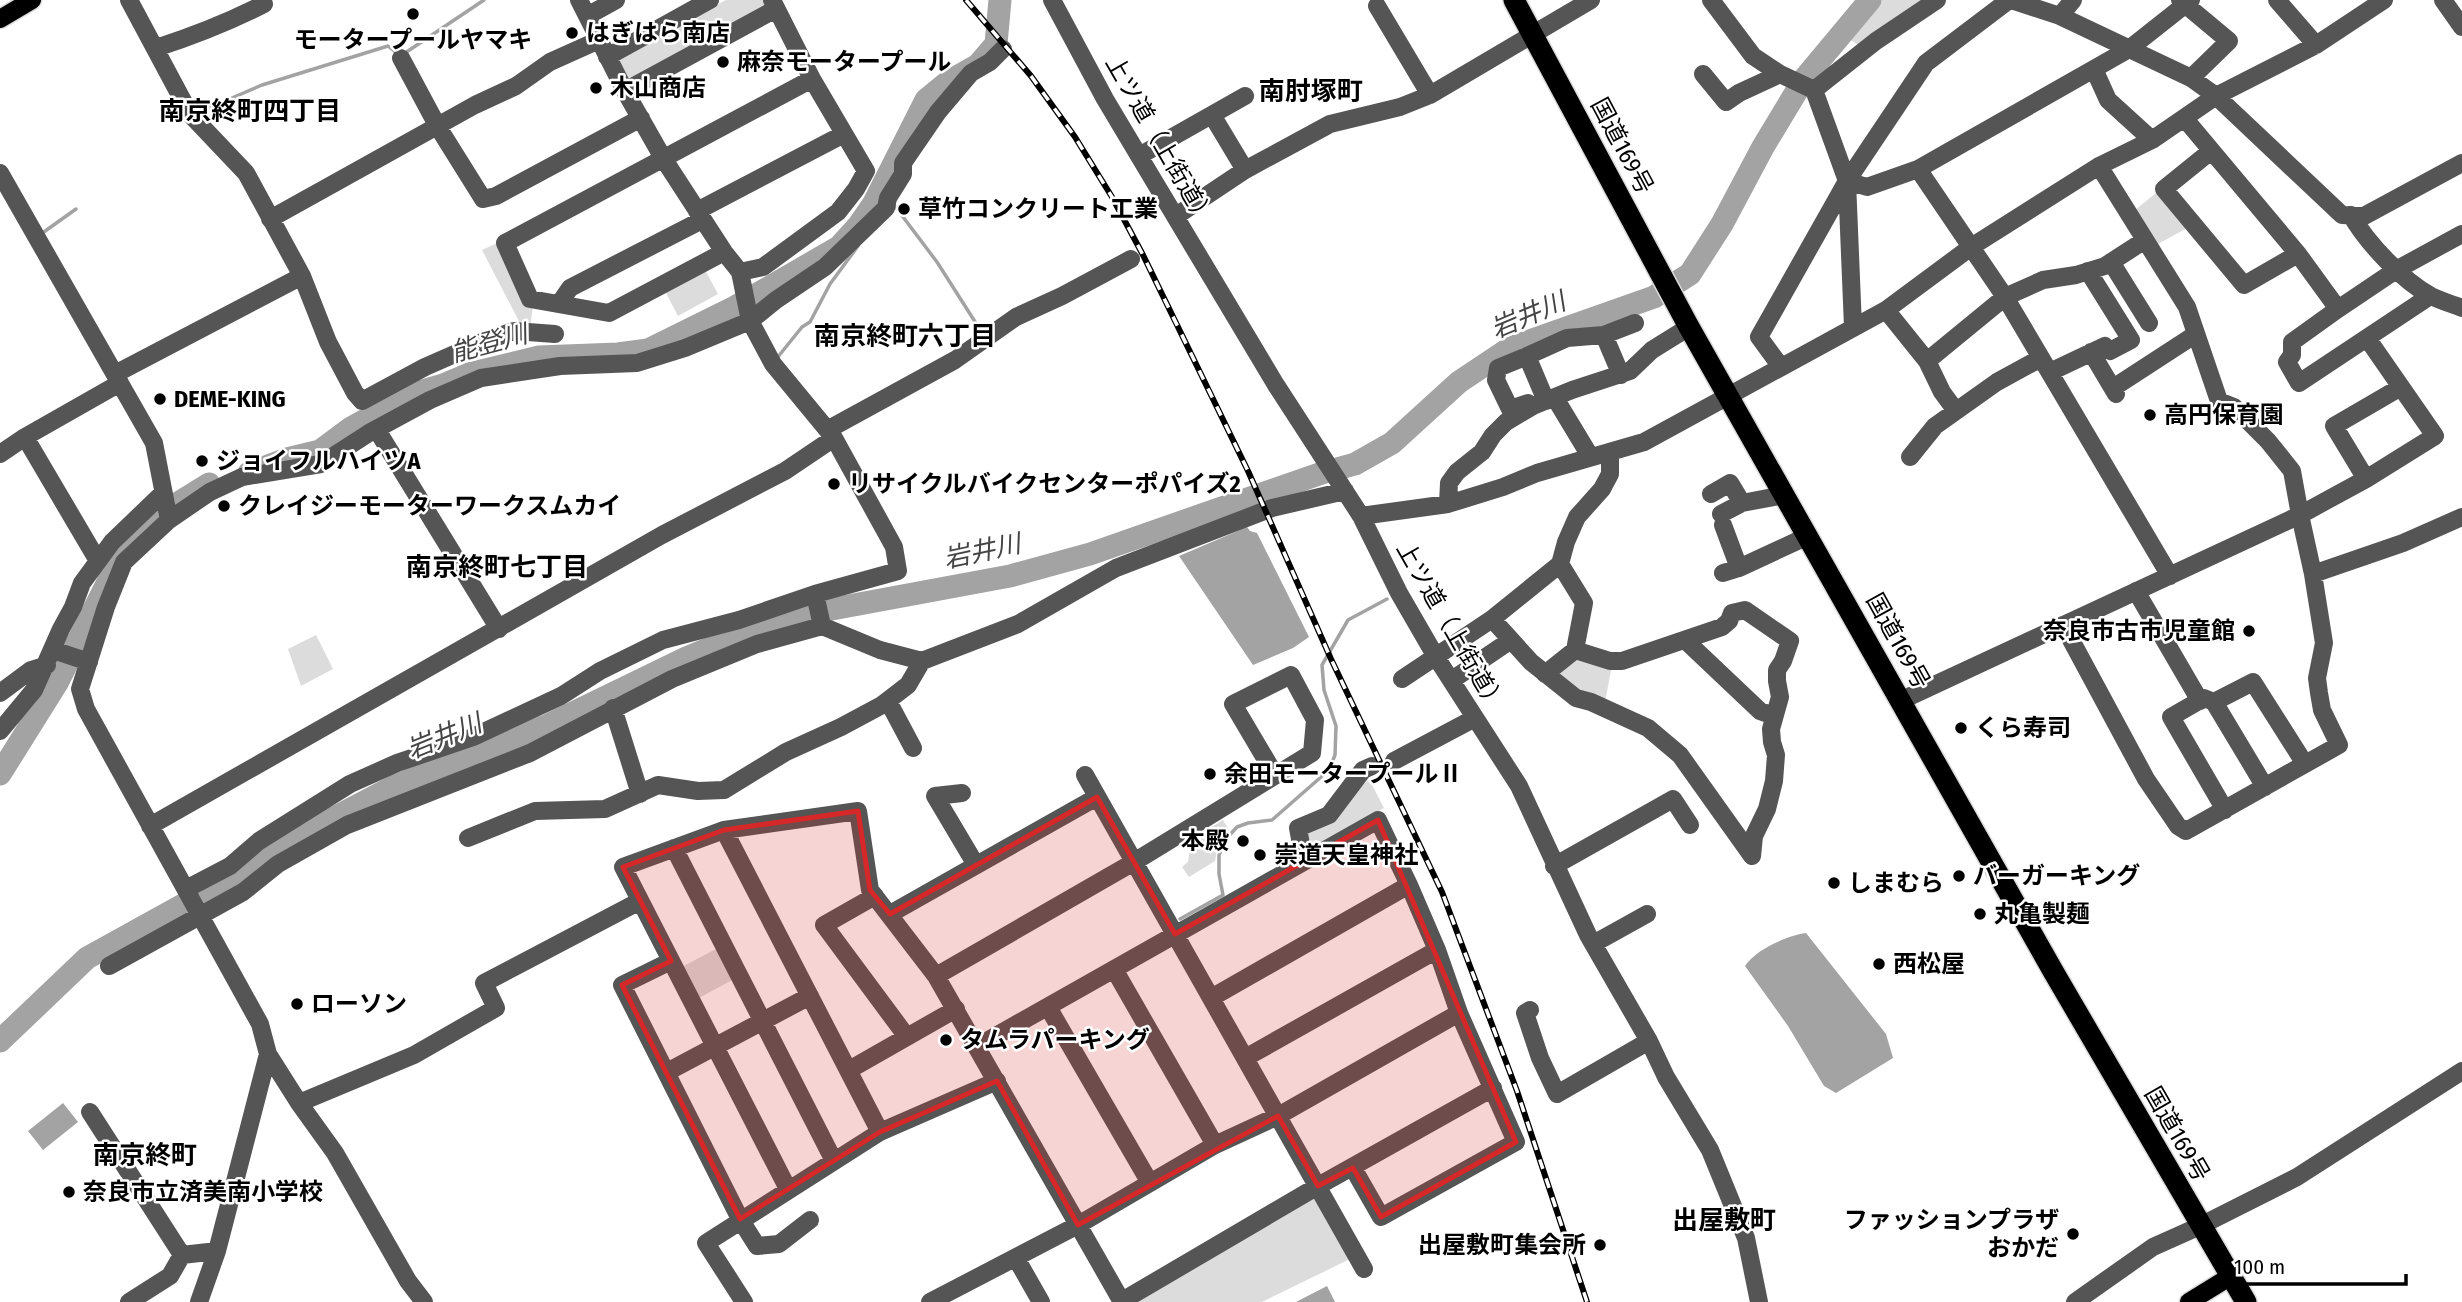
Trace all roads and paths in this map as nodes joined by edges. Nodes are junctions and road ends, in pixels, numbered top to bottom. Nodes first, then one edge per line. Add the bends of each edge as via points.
1 (33, 0) edge
2 (129, 0) edge
3 (262, 0) edge
4 (616, 0) edge
5 (710, 0) edge
6 (1052, 0) edge
7 (1514, 0) edge
8 (1591, 0) edge
9 (1712, 0) edge
10 (1937, 0) edge
11 (2073, 0) edge
12 (2277, 0) edge
13 (2384, 0) edge
14 (2443, 0) edge
15 (2005, 1) edge
16 (2186, 1) edge
17 (774, 5) edge
18 (1377, 6) dead end
19 (583, 8) edge
20 (2060, 16) junction
21 (0, 19) edge
22 (2462, 27) edge
23 (1532, 36) junction
24 (599, 40) junction
25 (2316, 45) junction
26 (156, 48) junction
27 (1003, 49) dead end
28 (2129, 49) junction
29 (607, 57) junction
30 (401, 58) dead end
31 (2094, 69) junction
32 (1703, 74) dead end
33 (1783, 75) junction
34 (2191, 78) junction
35 (812, 79) junction
36 (1810, 89) junction
37 (625, 91) junction
38 (1430, 95) junction
39 (1245, 96) dead end
40 (2216, 96) junction
41 (1212, 115) junction
42 (641, 118) junction
43 (2185, 120) junction
44 (438, 127) junction
45 (844, 134) junction
46 (2152, 140) junction
47 (2211, 151) junction
48 (1139, 156) junction
49 (663, 158) junction
50 (2462, 163) edge
51 (2099, 166) junction
52 (1918, 169) junction
53 (1245, 170) junction
54 (0, 173) edge
55 (1847, 181) junction
56 (699, 215) junction
57 (2351, 215) junction
58 (1176, 216) junction
59 (270, 219) junction
60 (2462, 234) edge
61 (2145, 240) junction
62 (1972, 247) junction
63 (724, 252) junction
64 (2298, 254) junction
65 (1131, 259) dead end
66 (2111, 262) junction
67 (2396, 270) junction
68 (2088, 271) junction
69 (302, 276) junction
70 (740, 278) junction
71 (2430, 296) junction
72 (2005, 297) junction
73 (559, 304) junction
74 (2462, 308) edge
75 (1886, 310) junction
76 (2338, 310) junction
77 (749, 318) junction
78 (1635, 323) dead end
79 (2149, 323) dead end
80 (1689, 327) junction
81 (1853, 327) junction
82 (555, 334) dead end
83 (2196, 334) junction
84 (1604, 335) junction
85 (2367, 338) junction
86 (2091, 352) junction
87 (1527, 356) junction
88 (1927, 361) junction
89 (2045, 365) junction
90 (1781, 367) junction
91 (1621, 375) junction
92 (118, 379) junction
93 (2401, 387) junction
94 (1729, 397) junction
95 (1544, 402) junction
96 (1956, 411) junction
97 (377, 430) junction
98 (831, 433) junction
99 (25, 437) junction
100 (1610, 452) junction
101 (0, 454) edge
102 (1590, 456) junction
103 (1910, 457) dead end
104 (2366, 479) junction
105 (1345, 491) junction
106 (1712, 494) dead end
107 (1784, 495) junction
108 (1742, 503) junction
109 (1448, 504) junction
110 (166, 508) junction
111 (2300, 515) junction
112 (1361, 516) junction
113 (2462, 517) edge
114 (1808, 536) junction
115 (98, 561) junction
116 (1560, 564) junction
117 (2313, 574) junction
118 (2170, 576) junction
119 (2136, 592) junction
120 (816, 596) junction
121 (1492, 619) junction
122 (822, 624) junction
123 (2063, 625) junction
124 (499, 629) junction
125 (1511, 640) junction
126 (1685, 640) junction
127 (1575, 650) junction
128 (52, 655) junction
129 (1436, 657) junction
130 (922, 661) junction
131 (86, 662) junction
132 (1545, 674) junction
133 (1402, 679) dead end
134 (1452, 680) junction
135 (0, 693) edge
136 (888, 701) junction
137 (1900, 701) junction
138 (2207, 702) junction
139 (613, 708) junction
140 (1774, 716) junction
141 (1475, 718) junction
142 (0, 731) edge
143 (913, 748) dead end
144 (1394, 761) dead end
145 (2305, 764) junction
146 (1372, 766) dead end
147 (1085, 775) dead end
148 (1275, 775) junction
149 (2265, 787) junction
150 (962, 793) dead end
151 (640, 794) junction
152 (1097, 797) junction
153 (2225, 810) junction
154 (1690, 824) dead end
155 (150, 826) junction
156 (724, 830) junction
157 (468, 838) dead end
158 (674, 848) junction
159 (1304, 861) junction
160 (1134, 862) junction
161 (976, 865) junction
162 (1555, 866) junction
163 (1409, 886) junction
164 (186, 890) junction
165 (875, 895) junction
166 (640, 901) junction
167 (200, 914) junction
168 (890, 914) junction
169 (1647, 914) dead end
170 (1175, 934) junction
171 (1593, 944) junction
172 (1437, 950) junction
173 (671, 961) junction
174 (109, 966) dead end
175 (1114, 969) junction
176 (936, 976) junction
177 (810, 996) junction
178 (1211, 998) junction
179 (1048, 1007) junction
180 (956, 1009) junction
181 (1530, 1010) dead end
182 (1459, 1013) junction
183 (763, 1021) junction
184 (907, 1037) junction
185 (1650, 1041) junction
186 (715, 1046) junction
187 (978, 1046) junction
188 (268, 1054) junction
189 (1245, 1058) junction
190 (849, 1070) junction
191 (2462, 1071) edge
192 (667, 1072) junction
193 (997, 1082) junction
194 (1493, 1088) junction
195 (299, 1104) junction
196 (90, 1112) dead end
197 (1278, 1115) junction
198 (880, 1132) junction
199 (1215, 1145) junction
200 (834, 1161) junction
201 (1353, 1168) junction
202 (1150, 1183) junction
203 (1318, 1186) junction
204 (788, 1189) junction
205 (740, 1219) junction
206 (810, 1220) dead end
207 (1078, 1226) junction
208 (2200, 1226) junction
209 (217, 1251) junction
210 (182, 1255) junction
211 (1016, 1258) junction
212 (1364, 1269) dead end
213 (2231, 1276) junction
214 (1122, 1301) edge
215 (129, 1302) edge
216 (199, 1302) edge
217 (424, 1302) edge
218 (744, 1302) edge
219 (930, 1302) edge
220 (1041, 1302) edge
221 (1759, 1302) edge
222 (2075, 1302) edge
223 (2189, 1302) edge
224 (2246, 1302) edge

1 - 21 main road
2 - 26 street
3 - 26 street via 264,4 249,12
4 - 19 street
5 - 29 street
6 - 48 street, 上ツ道（上街道）
7 - 23 highway, 国道169号
8 - 23 street
9 - 33 street via 1753,56
10 - 36 street
11 - 20 street
12 - 25 street
13 - 25 street
14 - 22 street
15 - 20 street
15 - 55 street via 1926,63
16 - 28 street
16 - 34 street via 2229,41
17 - 35 street
17 - 37 street
18 - 38 street
19 - 24 street
20 - 28 street
23 - 38 street
23 - 80 highway, 国道169号
24 - 29 street
24 - 44 street via 550,62 516,86
25 - 40 street
26 - 59 street via 190,114 246,173
27 - 77 street via 971,73 938,112 903,163 886,208 825,267
28 - 31 street
28 - 34 street
29 - 37 street
30 - 44 street
31 - 46 street via 2108,100
31 - 52 street
32 - 33 street via 1727,102
33 - 36 street
34 - 40 street
35 - 45 street
35 - 49 street
36 - 55 street
37 - 42 street
38 - 53 street via 1330,124
39 - 41 street
40 - 43 street
40 - 57 street via 2342,215
41 - 48 street
41 - 53 street
42 - 44 street via 483,199
42 - 49 street
43 - 46 street
43 - 47 street
44 - 59 street
45 - 56 street
45 - 70 street via 866,171 856,189 838,212 763,267
46 - 51 street
47 - 64 street
47 - 64 street via 2164,189 2244,285
48 - 58 street, 上ツ道（上街道）
49 - 56 street
49 - 73 street via 505,243 530,299
50 - 57 street via 2364,216
51 - 61 street
51 - 62 street
52 - 55 street via 1867,187
52 - 62 street
53 - 58 street
54 - 92 street
55 - 81 street
55 - 90 street via 1759,337
56 - 63 street
56 - 73 street via 570,288
57 - 67 street
58 - 105 street, 上ツ道（上街道）
59 - 69 street
60 - 67 street
61 - 66 street
61 - 83 street via 2188,307
62 - 72 street
62 - 75 street
63 - 70 street
63 - 73 street via 609,313
64 - 76 street
65 - 98 street via 1016,317 955,360
66 - 68 street
66 - 79 street
67 - 71 street
67 - 76 street
68 - 72 street via 2043,280
68 - 86 street via 2131,340 2110,351 2105,345
69 - 82 street via 327,342 362,401 482,342 514,331
69 - 92 street
70 - 77 street
71 - 74 street
71 - 85 street
72 - 88 street
72 - 89 street
75 - 81 street
75 - 88 street
76 - 85 street via 2292,342 2287,362 2299,383
77 - 97 street via 685,348 637,363 560,366 481,378
77 - 98 street via 773,364
78 - 84 street
80 - 91 street
80 - 94 highway, 国道169号
81 - 90 street
83 - 86 street via 2115,391
83 - 111 street via 2219,401 2234,407 2292,471
84 - 87 street via 1567,338
84 - 91 street
85 - 93 street
86 - 89 street
87 - 95 street
87 - 95 street via 1497,368 1496,380 1510,409
88 - 96 street
89 - 96 street via 1997,382
89 - 118 street
90 - 94 street
91 - 95 street
92 - 99 street
92 - 110 street via 154,443
93 - 104 street via 2334,426
93 - 104 street via 2435,436
94 - 100 street via 1644,442
94 - 107 highway, 国道169号
95 - 102 street
95 - 109 street via 1506,422 1482,452 1457,472 1449,484
96 - 103 street via 1935,426
97 - 110 street via 321,464 259,473 228,482 185,508
97 - 124 street
98 - 120 street via 894,547 898,571
98 - 124 street via 785,471
99 - 101 street
99 - 115 street
100 - 102 street
100 - 116 street via 1610,474 1577,517
102 - 109 street
104 - 111 street
105 - 112 street, 上ツ道（上街道）
105 - 130 street via 1272,508 1116,568 1018,624
106 - 108 street via 1730,483
107 - 108 street
107 - 114 highway, 国道169号
108 - 114 street via 1722,519 1731,570
109 - 112 street
110 - 115 street via 112,542
110 - 131 street via 156,530 124,562
111 - 117 street
111 - 118 street
112 - 129 street, 上ツ道（上街道）
113 - 117 street via 2403,544
114 - 137 highway, 国道169号
115 - 128 street via 82,583
116 - 121 street
116 - 127 street via 1584,603
117 - 145 street via 2324,643 2319,693 2339,745
118 - 119 street
119 - 123 street
119 - 138 street
120 - 122 street
120 - 164 street via 663,640 561,696 472,737 350,784 258,841 230,866
121 - 125 street
121 - 129 street
122 - 130 street via 880,650
122 - 139 street via 672,678
123 - 137 street
123 - 153 street via 2147,779 2178,825 2186,831
124 - 155 street
125 - 132 street
125 - 134 street
126 - 127 street via 1622,661
126 - 140 street via 1760,711
126 - 140 street via 1722,627 1732,613 1745,610 1790,641 1777,670 1780,697
127 - 132 street
128 - 131 street
128 - 135 street
128 - 142 street via 34,690
129 - 133 street
129 - 134 street, 上ツ道（上街道）
130 - 136 street via 908,685
131 - 155 street via 80,688 86,709
132 - 140 street via 1576,698 1648,728 1679,755 1752,856 1754,836 1774,781
134 - 141 street, 上ツ道（上街道）
136 - 143 street
136 - 151 street via 786,752 724,790 658,785
137 - 208 highway, 国道169号
138 - 145 street via 2253,682
138 - 149 street
138 - 153 street via 2171,717
139 - 151 street
139 - 167 street via 530,753 347,825
141 - 144 street
141 - 162 street, 上ツ道（上街道） via 1519,786
145 - 149 street
146 - 159 street via 1363,770 1329,815 1298,828
147 - 152 street
148 - 148 street via 1312,753 1315,720 1291,675 1233,704
148 - 160 street
149 - 153 street
150 - 161 street via 935,796
151 - 157 street via 605,809 535,810
152 - 160 street
152 - 161 street
154 - 162 street via 1673,799
155 - 164 street
156 - 158 street
156 - 165 street via 858,811 870,890
156 - 177 street
158 - 166 street via 623,867
158 - 183 street
159 - 163 street via 1378,820
159 - 170 street
160 - 170 street
160 - 176 street
161 - 168 street
162 - 171 street, 上ツ道（上街道）
163 - 172 street
163 - 178 street
164 - 167 street
165 - 168 street
165 - 184 street via 824,925
166 - 173 street
166 - 195 street via 484,983 496,1008 414,1055
167 - 174 street
167 - 188 street via 260,1024
168 - 176 street
169 - 171 street
170 - 175 street
170 - 178 street
171 - 185 street, 上ツ道（上街道）
172 - 182 street
172 - 189 street
173 - 186 street
173 - 192 street via 622,985
175 - 179 street
175 - 199 street
176 - 180 street
177 - 183 street
177 - 190 street
178 - 189 street
179 - 187 street
179 - 202 street
180 - 184 street
180 - 187 street
181 - 185 street via 1525,1013 1557,1094
182 - 194 street
182 - 197 street
183 - 186 street
183 - 200 street
184 - 190 street
185 - 221 street, 上ツ道（上街道） via 1710,1150 1746,1238
186 - 192 street
186 - 204 street
187 - 193 street
188 - 195 street
188 - 209 street
189 - 197 street
190 - 198 street
191 - 208 street via 2297,1177
192 - 205 street
193 - 198 street
193 - 207 street
194 - 201 street
194 - 201 street via 1516,1142 1381,1217
195 - 217 street via 335,1153
196 - 210 street
197 - 199 street
197 - 203 street
198 - 200 street
199 - 202 street
200 - 204 street
201 - 203 street
202 - 207 street
203 - 212 street
203 - 214 street
204 - 205 street
205 - 206 street via 757,1246 779,1244
205 - 218 street via 706,1243
207 - 211 street
207 - 214 street
208 - 213 highway, 国道169号
208 - 222 street via 2153,1247
209 - 210 street
209 - 216 street
210 - 215 street via 170,1276
211 - 219 street
211 - 220 street
213 - 223 main road
213 - 224 highway, 国道169号

